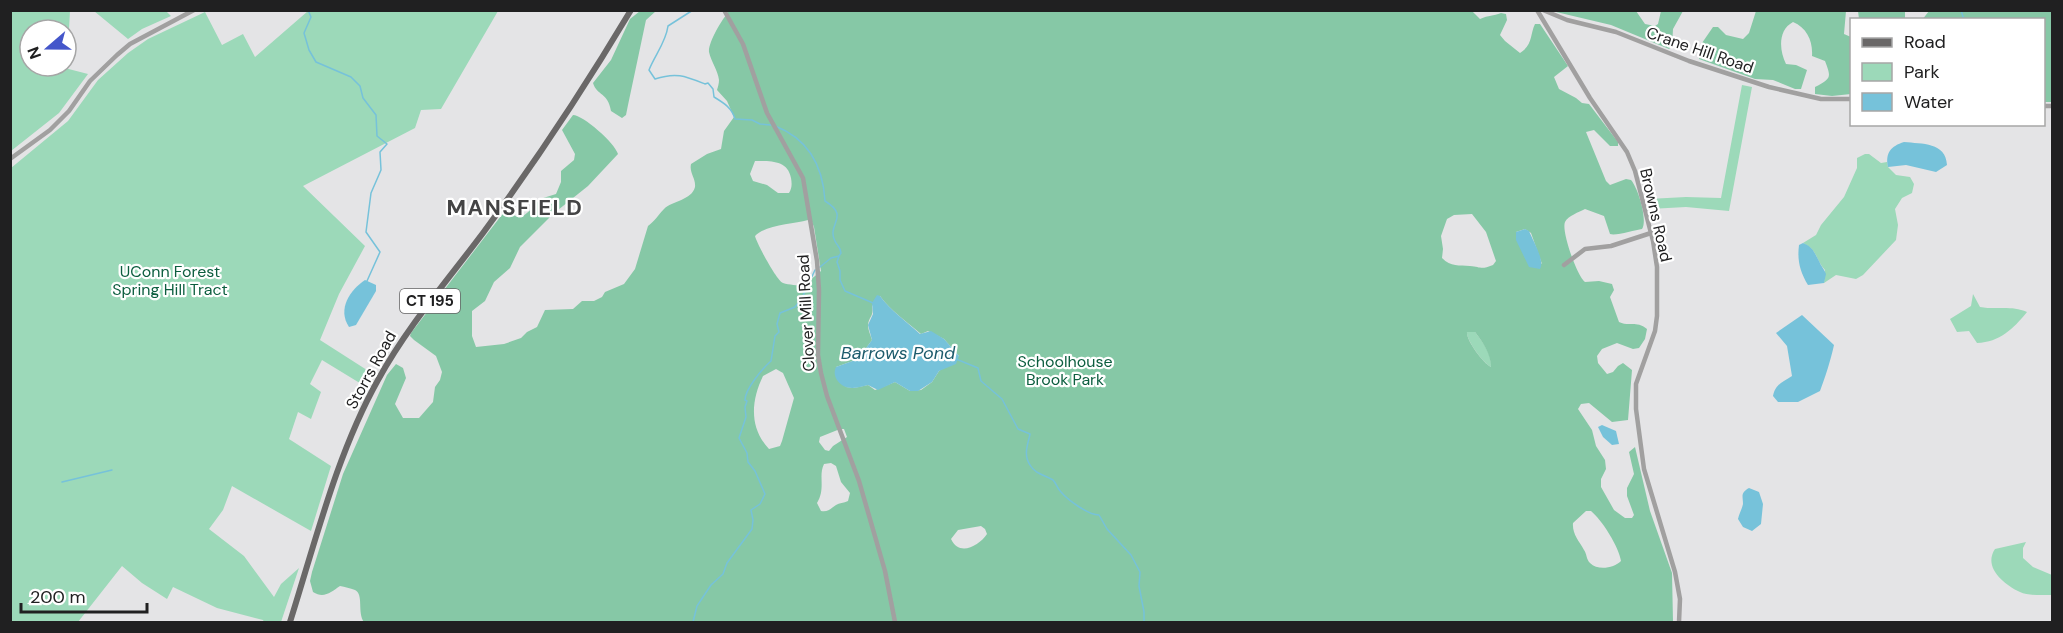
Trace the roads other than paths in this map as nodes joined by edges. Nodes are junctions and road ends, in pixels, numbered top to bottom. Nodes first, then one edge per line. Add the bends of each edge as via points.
1 (194, 10) edge
2 (631, 10) edge
3 (724, 10) edge
4 (1537, 10) edge
5 (1543, 10) edge
6 (1850, 99) edge
7 (10, 159) edge
8 (1651, 233) junction
9 (1564, 265) dead end
10 (290, 622) edge
11 (895, 622) edge
12 (1679, 622) edge

1 - 7 street via 130,44 90,81 50,130
2 - 10 main road, Storrs Road / CT 195 via 559,127 414,322 377,382 350,440
3 - 11 street, Clover Mill Road via 743,44 767,113 803,178 817,261 821,373 859,481
4 - 8 street, Browns Road via 1627,152
5 - 6 street, Crane Hill Road via 1769,87 1821,99
8 - 9 street via 1611,246 1585,249
8 - 12 street, Browns Road via 1657,267 1657,316 1636,384 1636,410 1644,469 1675,572

